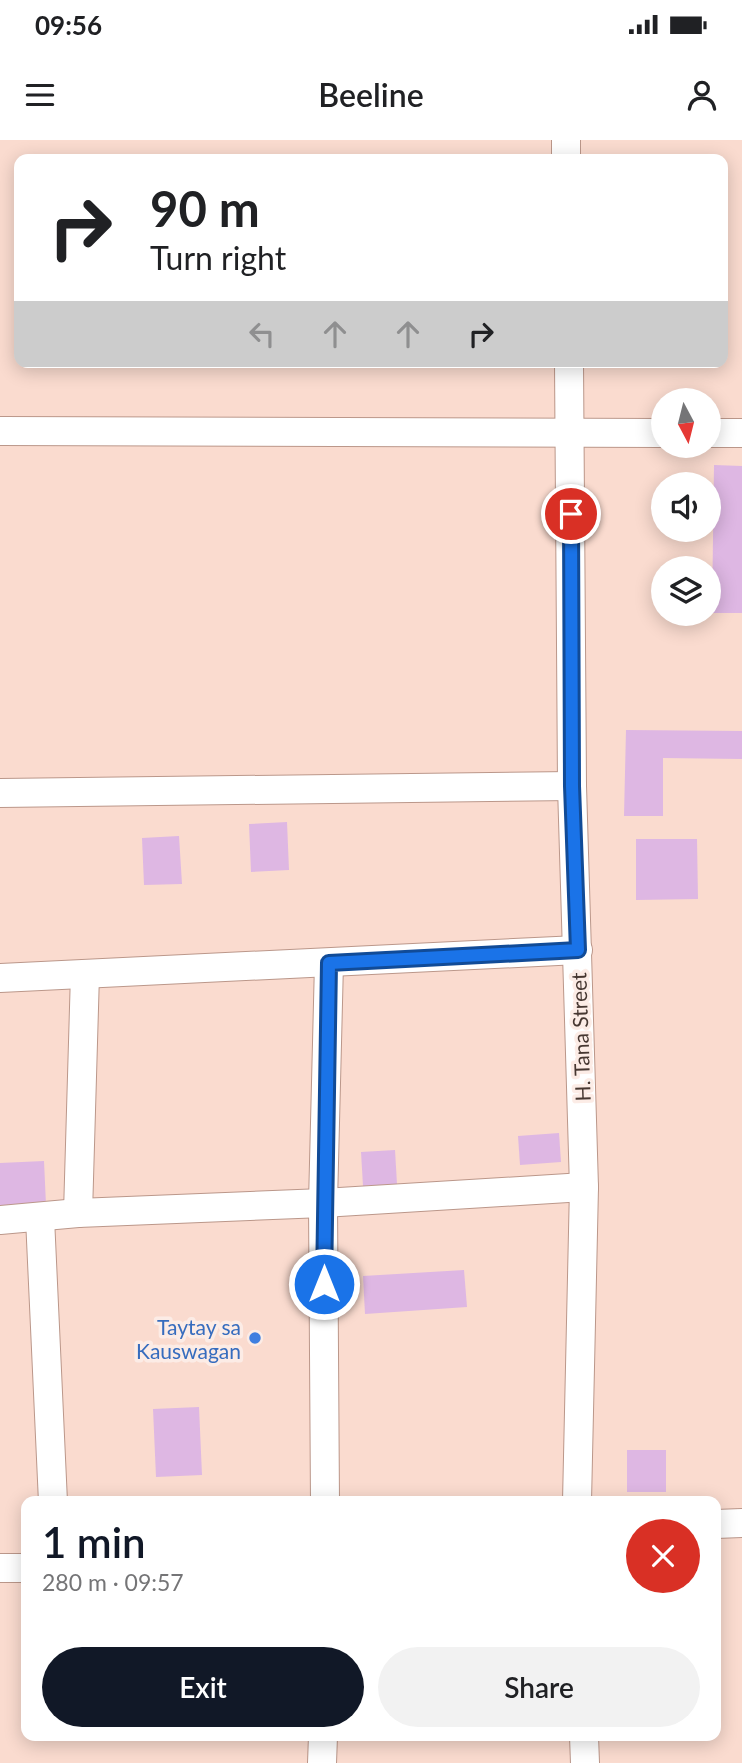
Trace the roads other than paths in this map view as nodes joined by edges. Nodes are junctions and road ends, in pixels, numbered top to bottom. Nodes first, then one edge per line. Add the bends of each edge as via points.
1 (569, 368) edge
2 (0, 431) edge
3 (571, 433) junction
4 (651, 433) edge
5 (721, 433) edge
6 (742, 433) edge
7 (572, 786) junction
8 (0, 793) edge
9 (578, 950) junction
10 (329, 963) junction
11 (85, 974) junction
12 (0, 978) edge
13 (584, 1187) junction
14 (323, 1203) junction
15 (79, 1213) junction
16 (40, 1218) junction
17 (0, 1220) edge
18 (53, 1496) edge
19 (324, 1496) edge
20 (577, 1496) edge
21 (742, 1523) edge
22 (721, 1524) edge
23 (0, 1568) edge
24 (21, 1568) edge
25 (323, 1741) edge
26 (584, 1741) edge
27 (322, 1763) edge
28 (585, 1763) edge

1 - 3 street, H. Tana Street
2 - 3 street
3 - 4 street
3 - 7 street, H. Tana Street
5 - 6 street
7 - 8 street
7 - 9 street, H. Tana Street
9 - 10 street
9 - 13 street, H. Tana Street
10 - 11 street
10 - 14 street
11 - 12 street
11 - 15 street
13 - 14 street
13 - 20 street, H. Tana Street
14 - 15 street
14 - 19 street
15 - 16 street
16 - 17 street
16 - 18 street
21 - 22 street
23 - 24 street
25 - 27 street
26 - 28 street

